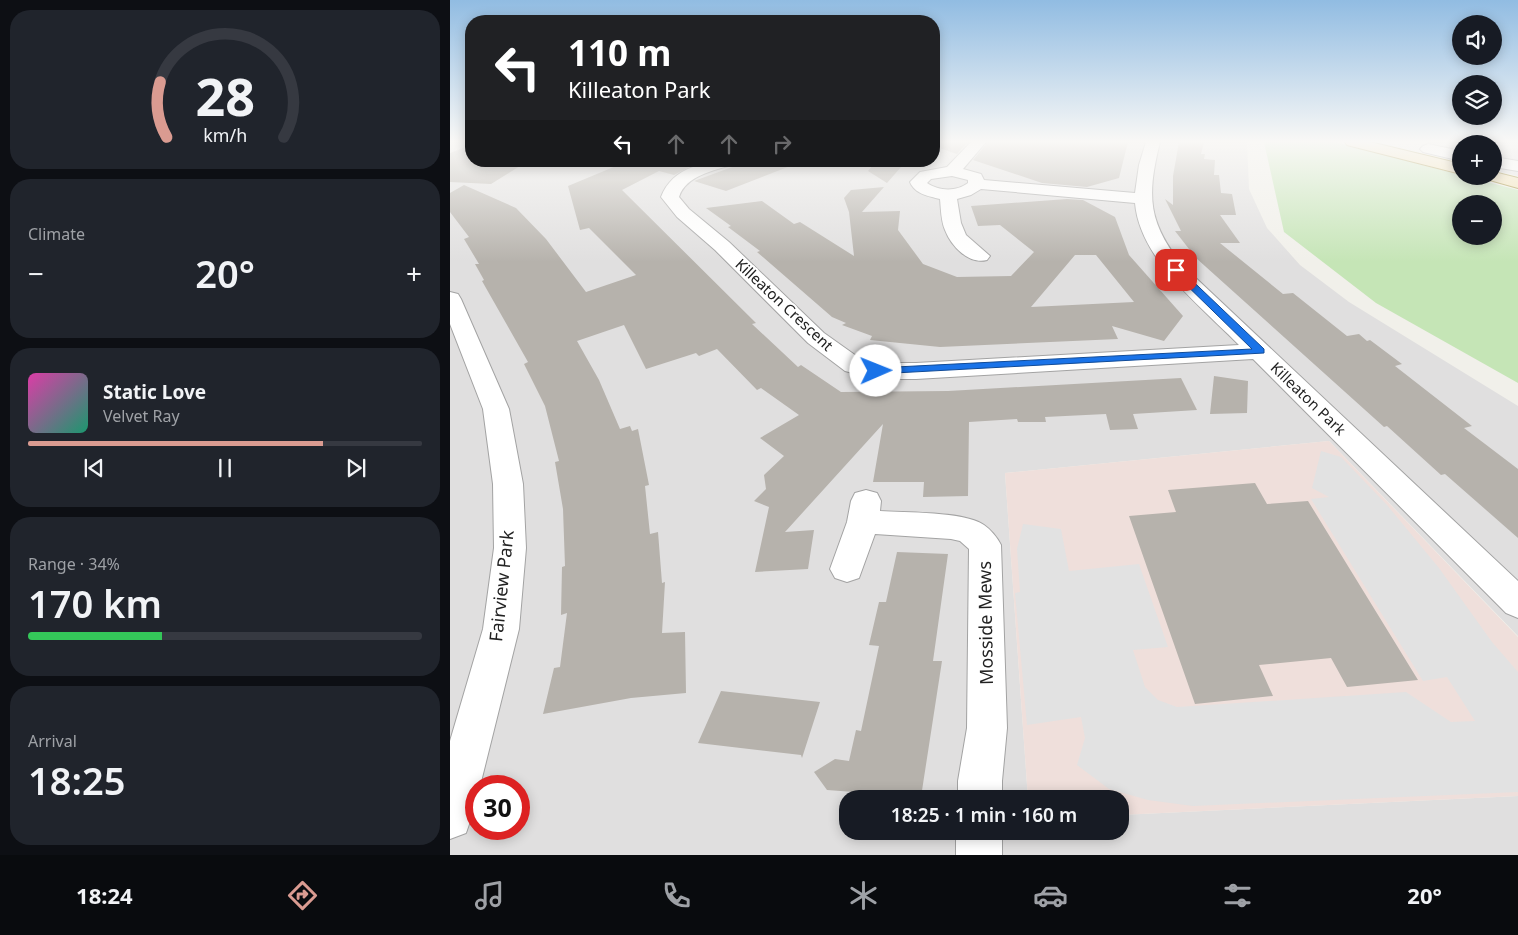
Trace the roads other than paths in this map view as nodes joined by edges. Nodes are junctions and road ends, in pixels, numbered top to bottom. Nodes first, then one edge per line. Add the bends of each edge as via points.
1 (678, 182) edge
2 (918, 182) edge
3 (1146, 182) edge
4 (977, 184) joint
5 (948, 194) junction
6 (1144, 199) junction
7 (980, 256) dead end
8 (450, 299) edge
9 (1260, 351) junction
10 (847, 570) dead end
11 (1518, 604) edge
12 (980, 790) edge
13 (450, 817) edge
14 (979, 840) edge
15 (979, 855) edge

1 - 9 street, Killeaton Crescent via 670,197 683,213 722,246 816,338 854,366 876,371 916,371
2 - 5 street via 930,192
3 - 6 street, Killeaton Park
4 - 5 street via 970,190
4 - 6 street
5 - 7 street via 952,229 963,246
6 - 9 street, Killeaton Park via 1145,219 1152,238 1176,270
8 - 13 street, Fairview Park via 496,409 508,484 510,548 501,629
9 - 11 street, Killeaton Park
10 - 12 street, Mosside Mews via 865,512 971,532 986,544 987,728
14 - 15 street

